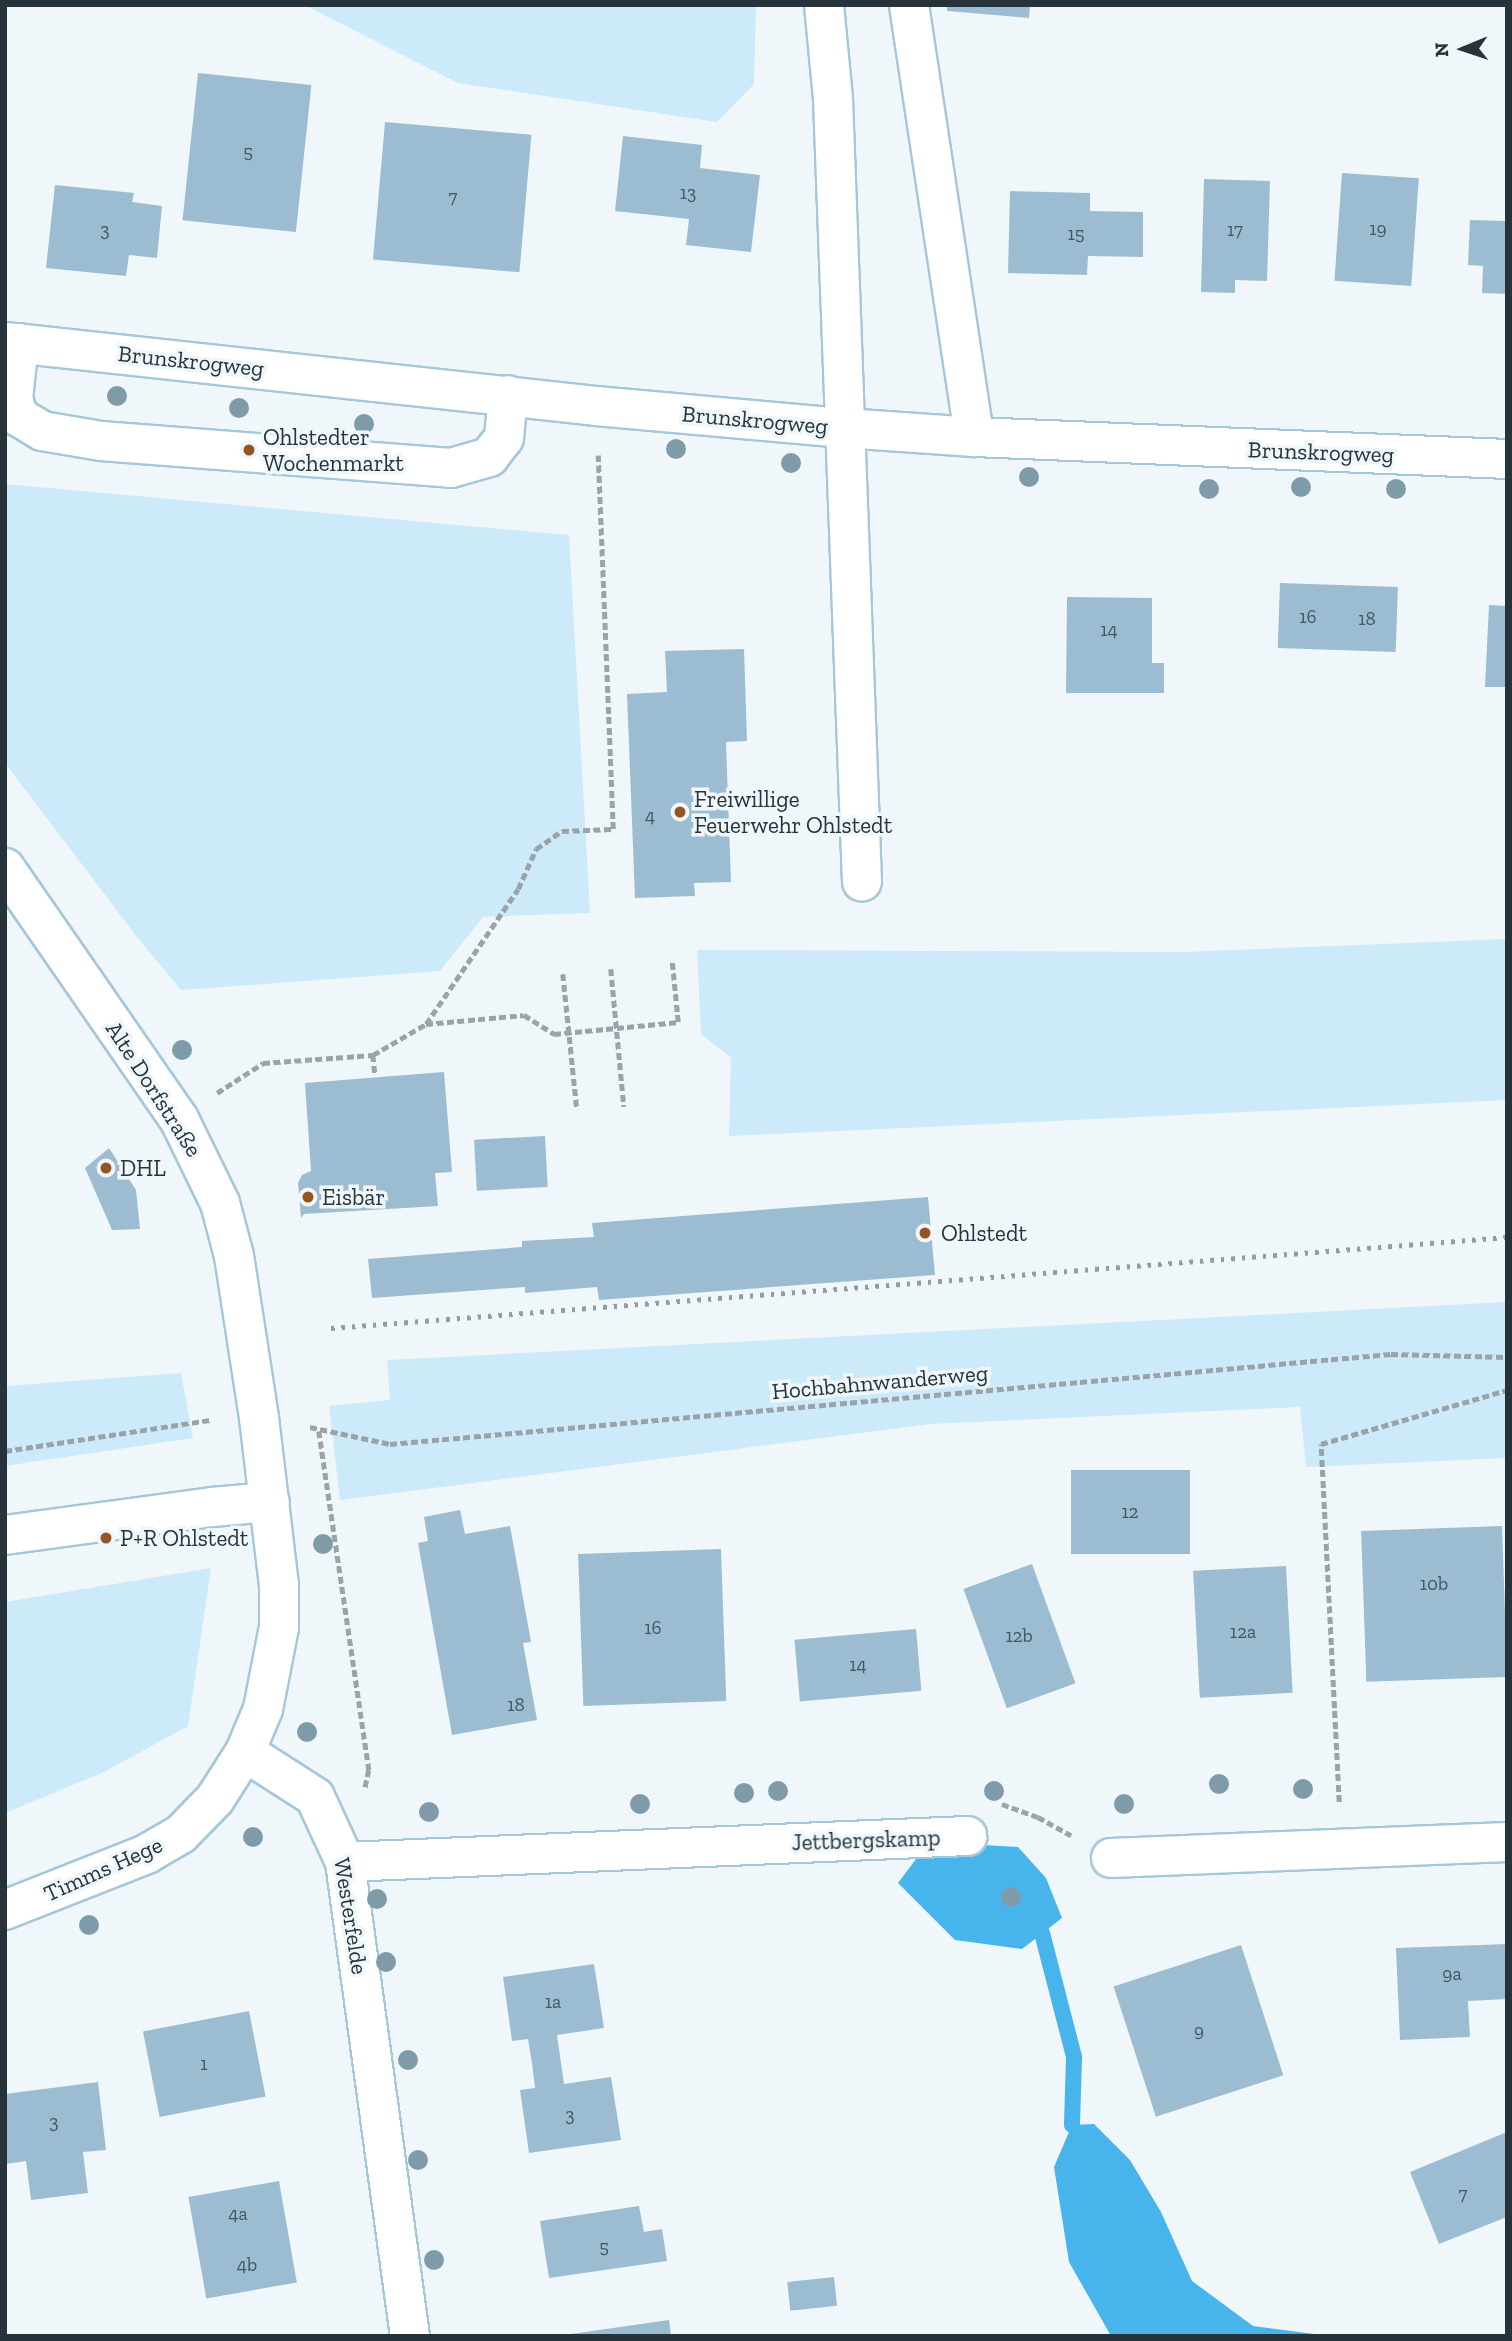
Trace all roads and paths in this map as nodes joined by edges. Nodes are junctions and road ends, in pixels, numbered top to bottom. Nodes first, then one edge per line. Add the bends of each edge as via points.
1 (824, 5) edge
2 (909, 5) edge
3 (12, 343) edge
4 (508, 395) junction
5 (596, 406) junction
6 (844, 428) junction
7 (974, 437) junction
8 (1507, 459) edge
9 (5, 868) edge
10 (862, 881) dead end
11 (672, 962) dead end
12 (611, 969) dead end
13 (564, 974) dead end
14 (426, 1024) junction
15 (616, 1028) junction
16 (569, 1032) junction
17 (373, 1055) junction
18 (375, 1075) dead end
19 (625, 1106) dead end
20 (577, 1108) dead end
21 (179, 1119) junction
22 (1507, 1357) edge
23 (1507, 1390) edge
24 (259, 1418) junction
25 (319, 1430) junction
26 (5, 1451) edge
27 (270, 1502) junction
28 (5, 1535) edge
29 (244, 1752) junction
30 (967, 1836) joint
31 (1507, 1842) edge
32 (1341, 1849) junction
33 (342, 1854) junction
34 (1111, 1858) joint
35 (5, 1910) edge
36 (410, 2336) edge

1 - 6 street via 833,99
2 - 7 street
3 - 4 street, Brunskrogweg
3 - 4 street via 13,399 19,417 42,431 101,441 451,468 489,457 504,438
4 - 5 street, Brunskrogweg
5 - 6 street, Brunskrogweg
5 - 14 path via 613,830 562,831 536,849 518,889
6 - 7 street, Brunskrogweg
6 - 10 street
7 - 8 street, Brunskrogweg
9 - 21 street, Alte Dorfstraße
11 - 15 path via 678,1022
12 - 15 path
13 - 16 path
14 - 16 path via 524,1015 554,1034
14 - 17 path
15 - 16 path
15 - 19 path
16 - 20 path
17 - 18 path
17 - 21 path via 263,1063
21 - 24 street, Alte Dorfstraße via 225,1219
22 - 25 path, Hochbahnwanderweg via 1391,1354 390,1444
23 - 32 path via 1321,1444
24 - 25 path, Hochbahnwanderweg
24 - 26 path, Hochbahnwanderweg via 200,1421
24 - 27 street
25 - 33 path via 369,1770 363,1802
27 - 28 street
27 - 29 street via 279,1627 263,1709
29 - 33 street, Westerfelde via 315,1797
29 - 35 street, Timms Hege via 215,1799 181,1834 147,1854
30 - 33 street, Jettbergskamp
30 - 34 path, Jettbergskamp via 975,1795 1038,1817
31 - 32 street
32 - 34 street
33 - 36 street, Westerfelde

